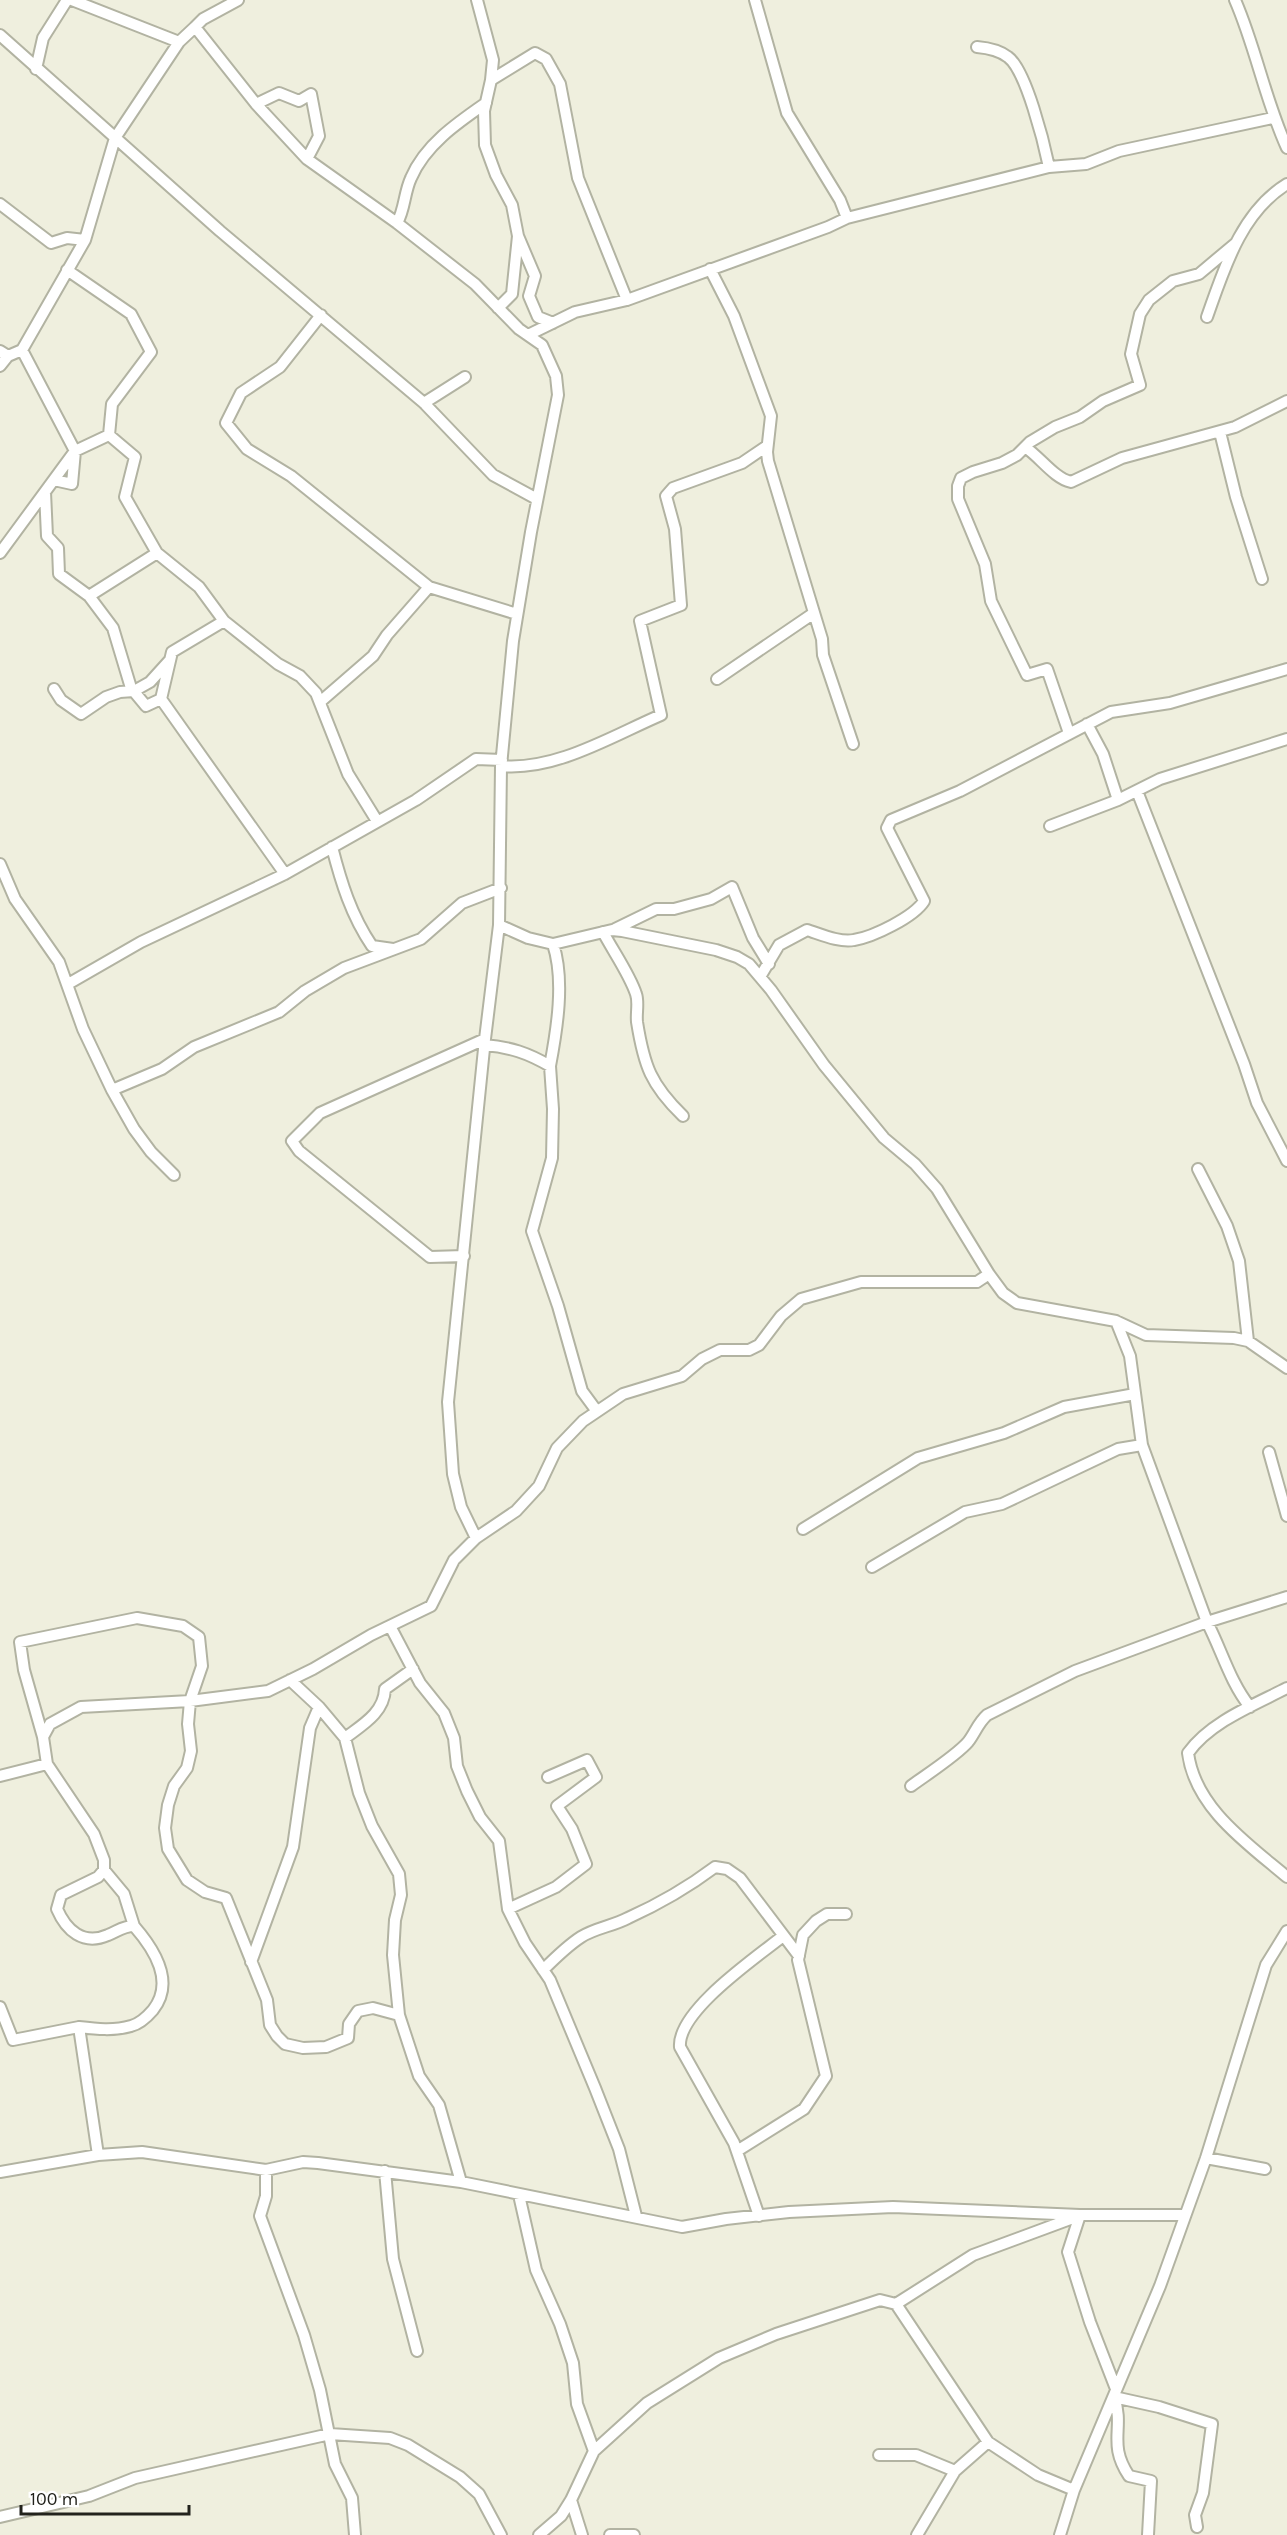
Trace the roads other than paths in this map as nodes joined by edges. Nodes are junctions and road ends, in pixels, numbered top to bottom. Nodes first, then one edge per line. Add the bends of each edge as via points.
1 (67, 0) edge
2 (72, 0) edge
3 (238, 0) edge
4 (477, 0) edge
5 (755, 0) edge
6 (1235, 0) edge
7 (195, 27) junction
8 (0, 35) edge
9 (179, 42) junction
10 (978, 46) dead end
11 (36, 69) junction
12 (491, 80) junction
13 (256, 104) junction
14 (486, 104) junction
15 (1273, 118) junction
16 (115, 138) junction
17 (1287, 148) edge
18 (307, 159) junction
19 (1049, 167) junction
20 (1287, 184) edge
21 (0, 204) edge
22 (847, 218) junction
23 (397, 223) junction
24 (518, 236) junction
25 (85, 240) junction
26 (1236, 243) junction
27 (710, 269) junction
28 (67, 270) junction
29 (627, 300) junction
30 (498, 308) junction
31 (321, 315) junction
32 (1207, 317) dead end
33 (553, 323) junction
34 (528, 335) junction
35 (22, 350) junction
36 (4, 353) edge
37 (0, 366) edge
38 (465, 377) dead end
39 (1287, 401) edge
40 (424, 403) junction
41 (1220, 432) junction
42 (109, 435) junction
43 (767, 446) junction
44 (1025, 447) junction
45 (75, 451) junction
46 (54, 480) junction
47 (45, 492) junction
48 (537, 499) junction
49 (0, 553) edge
50 (157, 553) junction
51 (1262, 579) dead end
52 (429, 587) junction
53 (88, 596) junction
54 (814, 613) junction
55 (517, 614) junction
56 (224, 621) junction
57 (171, 659) junction
58 (1287, 669) edge
59 (717, 679) dead end
60 (54, 689) dead end
61 (134, 691) junction
62 (161, 699) junction
63 (320, 702) junction
64 (1087, 724) junction
65 (1069, 733) junction
66 (1287, 738) edge
67 (853, 744) dead end
68 (502, 763) junction
69 (1137, 791) junction
70 (1118, 800) junction
71 (377, 821) junction
72 (1050, 826) dead end
73 (332, 847) junction
74 (0, 864) edge
75 (285, 874) junction
76 (501, 888) junction
77 (499, 924) junction
78 (608, 931) junction
79 (755, 942) junction
80 (553, 944) junction
81 (779, 945) junction
82 (394, 949) junction
83 (769, 964) junction
84 (760, 977) junction
85 (68, 984) junction
86 (484, 1042) junction
87 (550, 1066) junction
88 (112, 1090) junction
89 (683, 1116) dead end
90 (1287, 1161) edge
91 (1197, 1168) dead end
92 (174, 1175) dead end
93 (464, 1256) junction
94 (989, 1274) junction
95 (1116, 1322) junction
96 (1248, 1341) junction
97 (1287, 1368) edge
98 (1135, 1394) junction
99 (596, 1410) junction
100 (1142, 1445) junction
101 (1269, 1452) dead end
102 (1287, 1516) edge
103 (803, 1529) dead end
104 (476, 1538) junction
105 (872, 1567) dead end
106 (1287, 1597) edge
107 (1207, 1622) junction
108 (390, 1626) junction
109 (413, 1669) junction
110 (290, 1680) junction
111 (1287, 1688) edge
112 (190, 1701) junction
113 (320, 1707) junction
114 (1250, 1707) junction
115 (43, 1737) junction
116 (345, 1738) junction
117 (47, 1764) junction
118 (0, 1776) edge
119 (548, 1777) dead end
120 (911, 1786) dead end
121 (104, 1870) junction
122 (1287, 1876) edge
123 (508, 1909) junction
124 (846, 1914) dead end
125 (134, 1926) junction
126 (1287, 1931) edge
127 (783, 1936) junction
128 (799, 1956) junction
129 (251, 1962) junction
130 (543, 1970) junction
131 (0, 2007) edge
132 (399, 2015) junction
133 (79, 2027) junction
134 (737, 2151) junction
135 (98, 2155) junction
136 (1206, 2158) junction
137 (1265, 2169) dead end
138 (266, 2170) junction
139 (385, 2171) junction
140 (0, 2172) edge
141 (461, 2182) junction
142 (519, 2196) junction
143 (1080, 2215) junction
144 (1185, 2215) junction
145 (636, 2216) junction
146 (759, 2216) junction
147 (896, 2304) junction
148 (417, 2351) dead end
149 (1115, 2393) junction
150 (330, 2434) junction
151 (988, 2442) junction
152 (594, 2451) junction
153 (879, 2455) dead end
154 (955, 2471) junction
155 (1074, 2490) junction
156 (572, 2500) junction
157 (0, 2517) edge
158 (1197, 2527) dead end
159 (355, 2535) edge
160 (501, 2535) edge
161 (539, 2535) edge
162 (582, 2535) edge
163 (610, 2535) edge
164 (634, 2535) edge
165 (917, 2535) edge
166 (1060, 2535) edge
167 (1148, 2535) edge

1 - 11 street via 43,38
2 - 9 street
3 - 7 street
4 - 12 street via 493,60
5 - 22 street via 787,113
6 - 15 street via 1248,30
7 - 9 street
7 - 13 street
8 - 11 street
9 - 16 street
10 - 19 street via 998,50 1016,64
11 - 16 street
12 - 14 street
12 - 29 street via 535,53 546,59 560,84 578,178
13 - 18 street
13 - 18 street via 279,93 299,100 311,94 319,136
14 - 23 street via 454,124 421,159
14 - 24 street via 485,145 512,205
15 - 17 street
15 - 19 street via 1119,151 1086,164
16 - 25 street
16 - 31 street
18 - 23 street
19 - 22 street
20 - 26 street via 1267,199
21 - 25 street via 51,243 67,238
22 - 27 street
23 - 30 street via 475,284
24 - 30 street via 512,294
24 - 33 street via 535,276 529,296 532,305 538,317
25 - 28 street
26 - 32 street
26 - 44 street via 1193,277 1165,286 1144,307 1131,354 1140,386 1103,401
27 - 29 street
27 - 43 street via 734,316 771,416
28 - 35 street
28 - 42 street via 131,314 151,352 112,404
29 - 33 street via 575,312
30 - 34 street
31 - 40 street
31 - 52 street via 280,367 241,393 226,423 247,449 291,476
33 - 34 street
34 - 48 street via 542,345 556,376 558,395
35 - 36 street
35 - 45 street
36 - 37 street
38 - 40 street
39 - 41 street
40 - 48 street via 493,475
41 - 44 street via 1122,458 1071,482 1057,476
41 - 51 street
42 - 45 street
42 - 50 street via 135,457 125,497
43 - 54 street via 768,461
43 - 68 street via 742,463 672,488 666,496 675,529 681,604 640,621 661,715 556,761 521,768
44 - 65 street via 1002,463 962,478 958,499 985,564 991,601 1027,675 1047,669
45 - 46 street
45 - 46 street via 72,484
46 - 47 street
47 - 49 street
47 - 53 street via 47,536 58,548 59,574
48 - 55 street
50 - 53 street
50 - 56 street via 199,587
52 - 55 street
52 - 63 street via 373,656
53 - 61 street via 113,628
54 - 59 street
54 - 67 street via 823,655
55 - 68 street
56 - 57 street via 172,652
56 - 63 street via 278,664 300,676
57 - 61 street via 150,682
57 - 62 street
58 - 64 street via 1170,703 1111,712
60 - 61 street via 61,700 81,714 106,697
61 - 62 street via 146,706
62 - 75 street
63 - 71 street via 348,774
64 - 65 street
64 - 70 street via 1103,754
65 - 81 street via 960,791 891,820 887,828 924,901 918,910 852,941 807,930
66 - 69 street via 1160,779
68 - 71 street via 476,759 417,800
68 - 76 street
69 - 70 street
69 - 90 street via 1257,1103
70 - 72 street
71 - 73 street
73 - 75 street
73 - 82 street via 343,888 362,931 372,946
74 - 85 street via 15,899 59,962
75 - 85 street via 141,942
76 - 77 street
76 - 82 street via 462,903 421,939
77 - 80 street via 528,938
77 - 86 street
78 - 79 street via 656,909 674,909 711,899 732,887
78 - 80 street
78 - 84 street via 727,953 749,964
78 - 89 street via 637,995 640,1042 650,1075 661,1094
79 - 81 street
79 - 83 street
80 - 87 street via 558,957 558,1023
81 - 83 street
82 - 88 street via 344,968 279,1012 194,1047 162,1069
83 - 84 street
84 - 94 street via 884,1138 937,1189
85 - 88 street via 83,1029
86 - 87 street via 525,1052
86 - 93 street
86 - 93 street via 320,1113 292,1141 299,1151 430,1257
87 - 99 street via 552,1158 532,1235 558,1306 582,1391
88 - 92 street via 145,1144
91 - 96 street via 1227,1226 1239,1261
93 - 104 street via 448,1402 453,1474 461,1507
94 - 95 street via 1003,1293 1017,1303
94 - 99 street via 977,1282 861,1282 801,1299 781,1316 759,1345 749,1350 720,1350 682,1376 623,1394
95 - 96 street via 1146,1335
95 - 98 street via 1130,1356
96 - 97 street
98 - 100 street
98 - 103 street via 1064,1407 1004,1433 918,1458
99 - 104 street via 557,1448 539,1486 516,1510
100 - 105 street via 1118,1449 1002,1504 965,1512
100 - 107 street
101 - 102 street
104 - 108 street via 454,1560 431,1606
106 - 107 street
107 - 114 street via 1236,1689
107 - 120 street via 1075,1671 987,1715 968,1742
108 - 109 street
108 - 110 street
109 - 116 street via 385,1689 379,1710
109 - 123 street via 444,1713 467,1791 480,1817 499,1841
110 - 112 street via 268,1691
110 - 113 street
111 - 114 street
112 - 115 street via 81,1707 50,1724
112 - 115 street via 202,1666 199,1637 183,1626 137,1618 20,1642
112 - 129 street via 191,1751 168,1805 168,1849 187,1880 205,1892 226,1898
113 - 116 street
113 - 129 street via 310,1728 293,1847
114 - 122 street via 1198,1740 1188,1753 1190,1770 1223,1820 1261,1858
115 - 117 street
116 - 132 street via 363,1804 399,1874 401,1895 393,1955
117 - 118 street
117 - 121 street via 94,1834
119 - 123 street via 587,1760 596,1777 557,1806 572,1829 586,1864 556,1887
121 - 125 street via 124,1894
121 - 125 street via 98,1877 61,1895 57,1908 61,1918 67,1928 87,1938 107,1936
123 - 130 street
124 - 128 street via 827,1914 816,1921 803,1935
125 - 133 street via 164,1976 157,2004 134,2026 105,2030
126 - 136 street via 1266,1965
127 - 128 street
127 - 130 street via 740,1878 727,1869 715,1867 667,1900 582,1936
127 - 134 street via 714,1990 684,2027 680,2038 680,2047
128 - 134 street via 826,2076 804,2109
129 - 132 street via 267,2000 270,2025 285,2043 303,2048 326,2047 348,2038 349,2024 358,2011 373,2008
130 - 145 street via 619,2149
131 - 133 street via 13,2040
132 - 141 street via 419,2076 439,2105
133 - 135 street
134 - 146 street
135 - 138 street via 150,2152
135 - 140 street
136 - 137 street
136 - 144 street
138 - 139 street via 303,2162
138 - 150 street via 261,2216 304,2335
139 - 141 street
139 - 148 street via 393,2259
141 - 142 street
142 - 145 street
142 - 152 street via 536,2270 573,2363 577,2404
143 - 144 street
143 - 146 street via 893,2207
143 - 147 street via 973,2255
143 - 149 street via 1068,2252
144 - 149 street
145 - 146 street via 682,2227
147 - 151 street
147 - 152 street via 880,2300 776,2334 719,2358 647,2403
149 - 155 street
149 - 158 street via 1212,2424 1203,2493 1195,2515
149 - 167 street via 1116,2448 1123,2467 1129,2476 1152,2481
150 - 157 street via 135,2478 89,2496
150 - 159 street via 335,2464 352,2498
150 - 160 street via 390,2438 408,2445 460,2477 479,2494
151 - 154 street
151 - 155 street via 1038,2475
152 - 156 street
153 - 154 street via 916,2455
154 - 165 street
155 - 166 street
156 - 161 street
156 - 162 street
163 - 164 street

